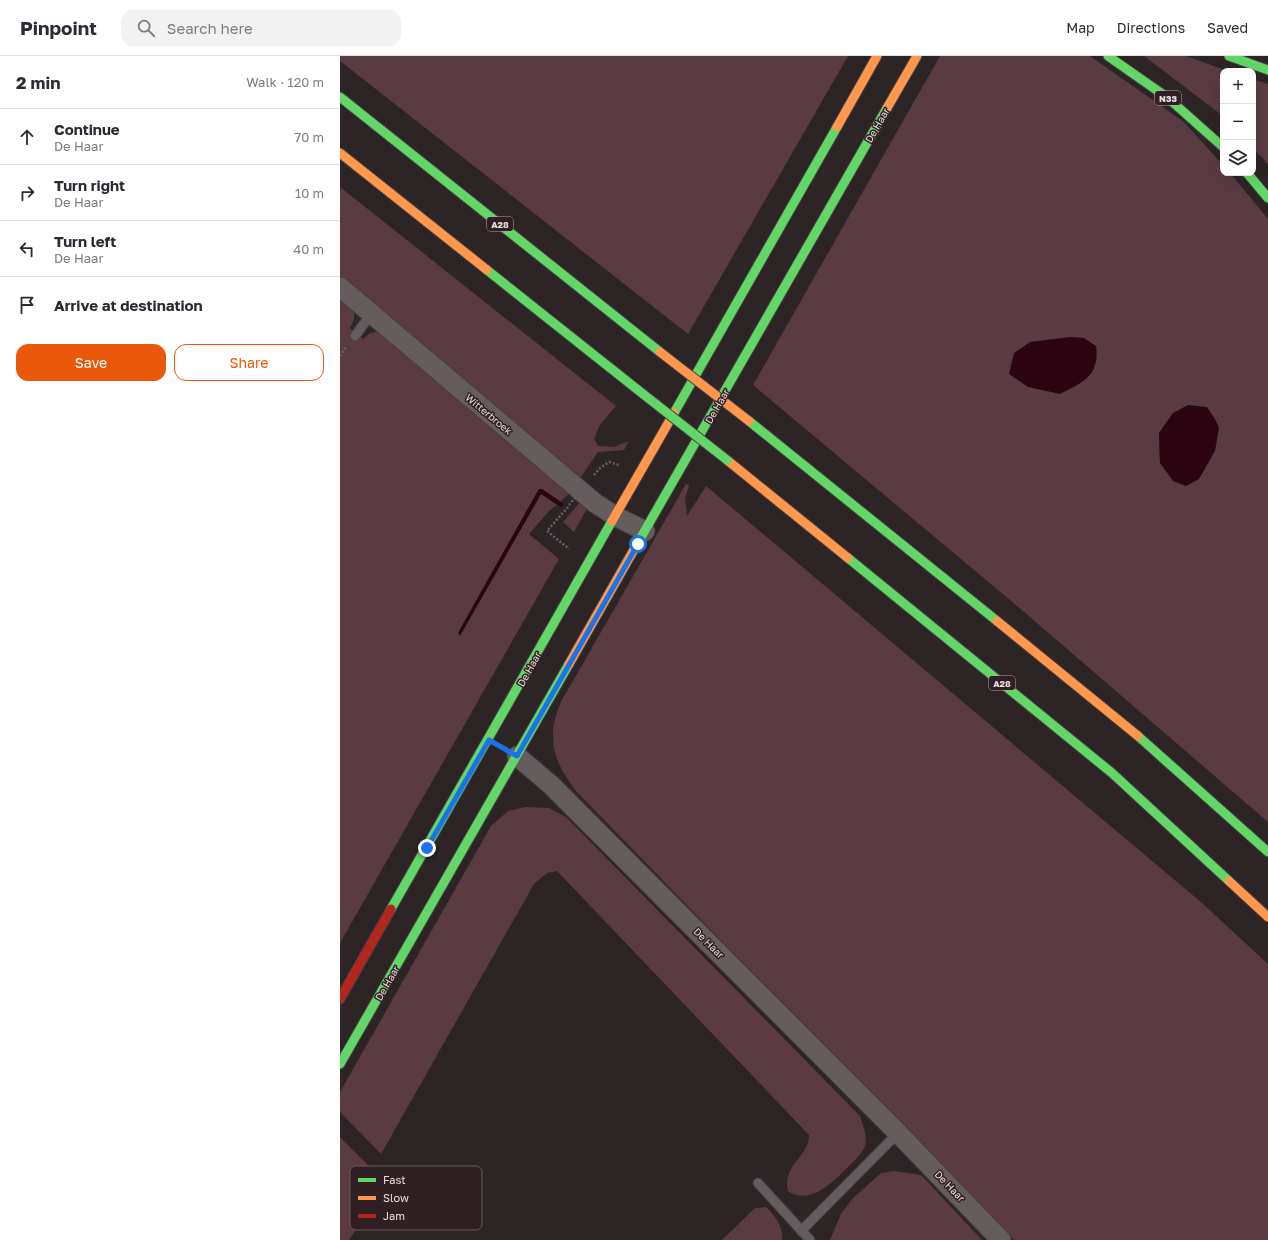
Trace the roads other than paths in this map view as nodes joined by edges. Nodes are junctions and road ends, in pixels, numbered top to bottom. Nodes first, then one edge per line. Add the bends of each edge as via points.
1 (877, 56) edge
2 (917, 56) edge
3 (1108, 56) edge
4 (1229, 56) edge
5 (1268, 70) edge
6 (340, 97) edge
7 (1220, 144) edge
8 (340, 153) edge
9 (1250, 176) edge
10 (1268, 198) edge
11 (340, 287) edge
12 (371, 314) junction
13 (354, 336) dead end
14 (615, 516) junction
15 (645, 531) junction
16 (511, 753) junction
17 (1268, 852) edge
18 (1268, 917) edge
19 (340, 999) edge
20 (340, 1064) edge
21 (898, 1133) junction
22 (758, 1183) dead end
23 (801, 1231) junction
24 (810, 1240) edge
25 (1001, 1240) edge

1 - 14 main road, De Haar
2 - 15 main road, De Haar
3 - 7 main road, N33 via 1145,80 1195,120
4 - 5 main road
6 - 17 main road, A28, bridge via 749,421 1135,733
8 - 18 main road, A28, bridge via 727,460 1112,773
9 - 10 main road
11 - 12 street, Witterbroek
12 - 13 lane
12 - 14 street, Witterbroek via 595,503
14 - 15 street, Witterbroek
14 - 19 main road, De Haar via 492,741
15 - 16 main road, De Haar
16 - 20 main road, De Haar
16 - 21 street, De Haar via 551,785
21 - 23 lane
21 - 25 street, De Haar
22 - 23 lane
23 - 24 lane

